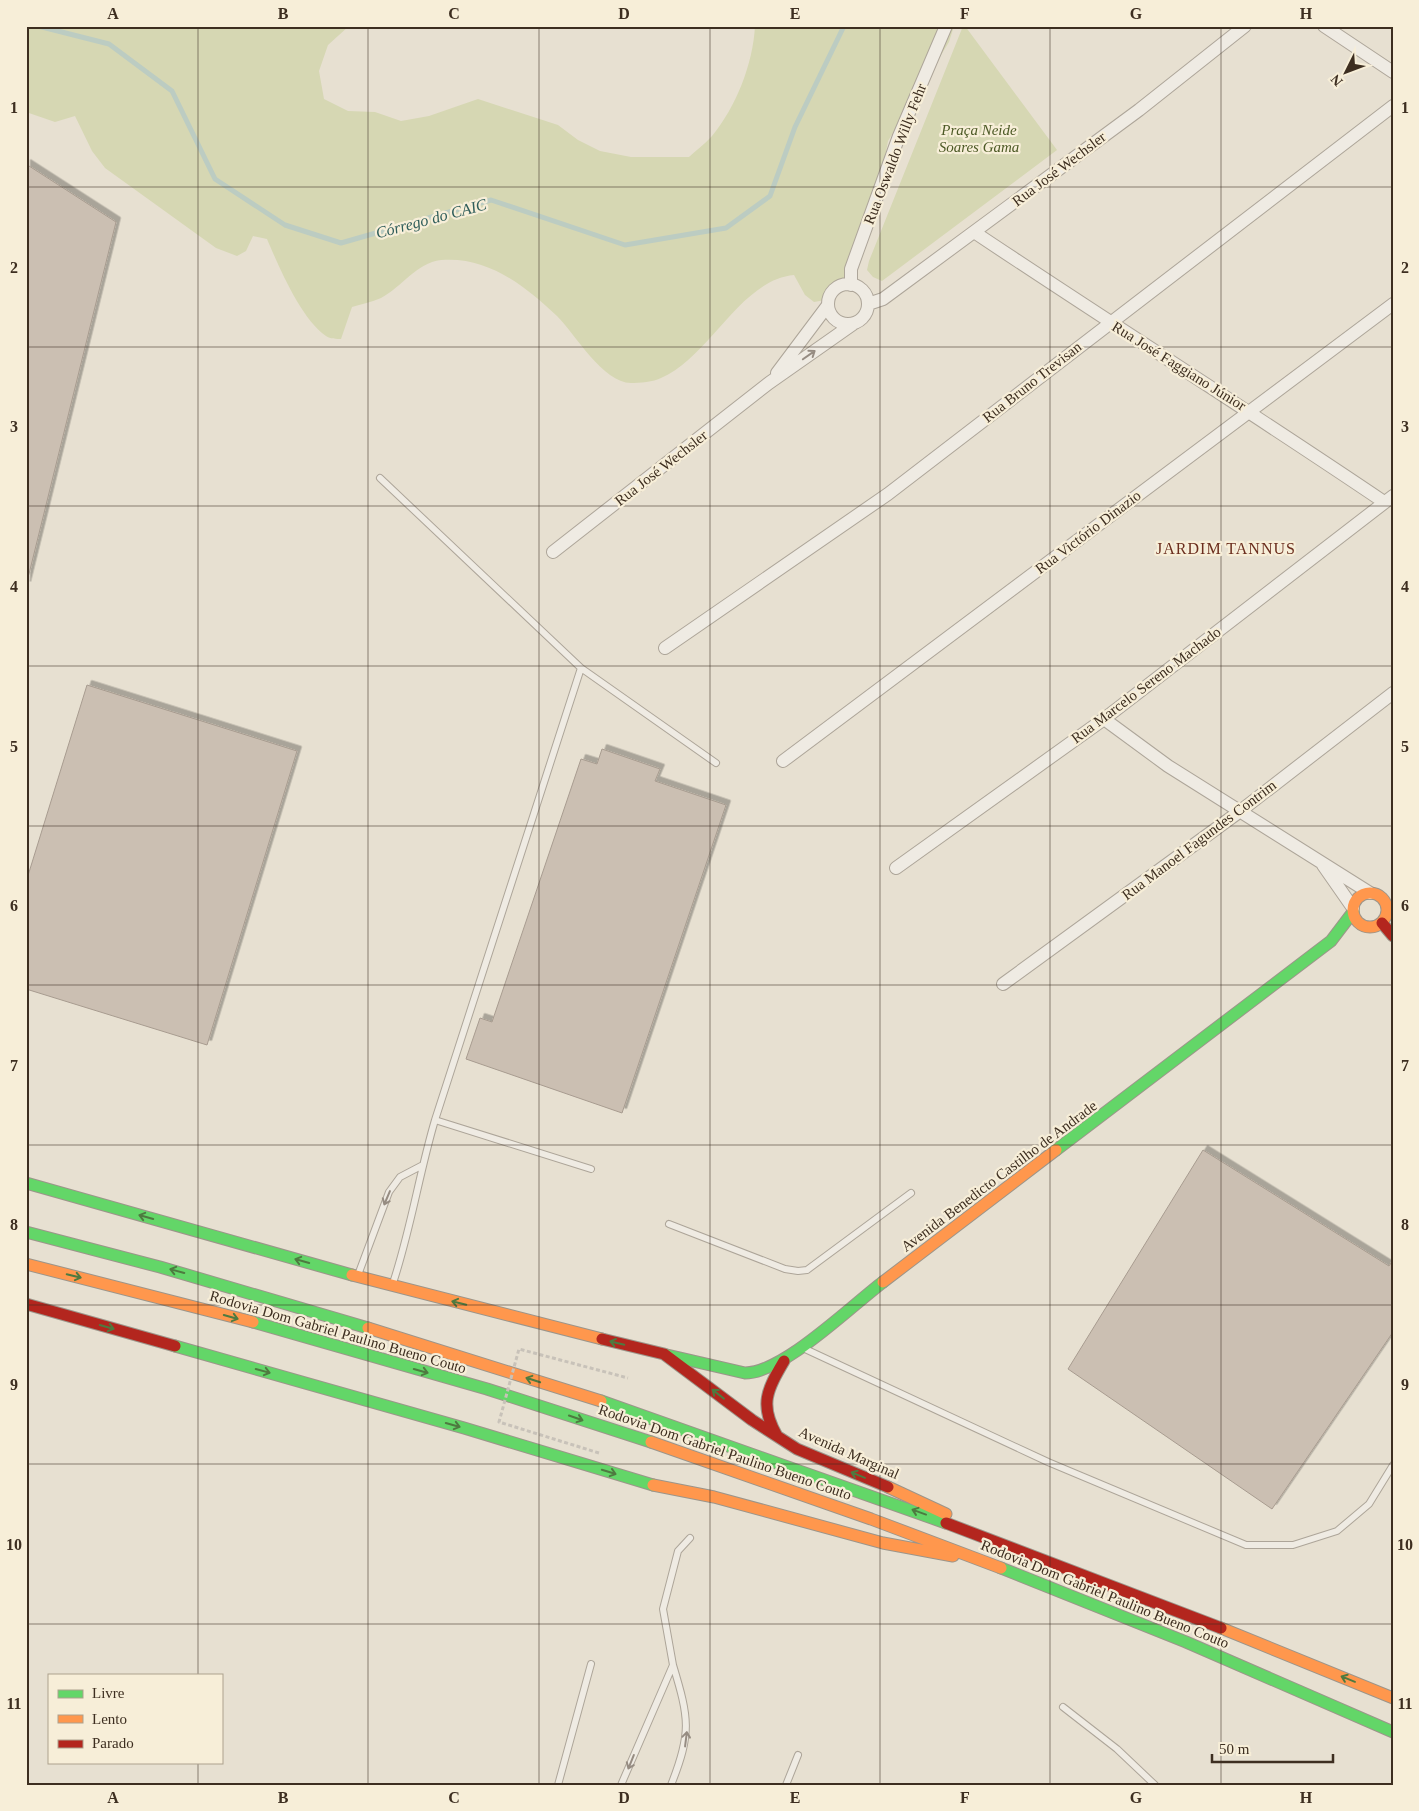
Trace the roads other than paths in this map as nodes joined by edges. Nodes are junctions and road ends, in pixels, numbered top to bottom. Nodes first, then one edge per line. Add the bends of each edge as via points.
1 (946, 26) edge
2 (1245, 26) edge
3 (1324, 26) edge
4 (1393, 72) edge
5 (1393, 106) edge
6 (974, 232) junction
7 (851, 284) junction
8 (868, 304) junction
9 (1393, 304) edge
10 (828, 305) junction
11 (1109, 322) junction
12 (853, 324) junction
13 (769, 383) junction
14 (1250, 411) junction
15 (380, 478) dead end
16 (1388, 499) edge
17 (553, 552) dead end
18 (664, 648) dead end
19 (580, 668) junction
20 (1393, 693) edge
21 (1104, 719) junction
22 (783, 761) dead end
23 (716, 763) dead end
24 (1239, 812) junction
25 (1321, 863) junction
26 (896, 868) dead end
27 (1393, 889) edge
28 (1374, 894) junction
29 (1390, 905) edge
30 (1353, 910) junction
31 (1382, 923) junction
32 (1366, 927) junction
33 (1393, 936) edge
34 (1331, 941) junction
35 (1003, 984) dead end
36 (435, 1120) junction
37 (421, 1166) junction
38 (591, 1169) dead end
39 (26, 1183) edge
40 (911, 1193) dead end
41 (669, 1224) dead end
42 (26, 1232) edge
43 (26, 1264) edge
44 (358, 1276) junction
45 (392, 1286) junction
46 (26, 1304) edge
47 (801, 1348) junction
48 (664, 1354) junction
49 (784, 1361) junction
50 (776, 1436) junction
51 (1393, 1465) edge
52 (980, 1535) junction
53 (690, 1538) dead end
54 (991, 1563) junction
55 (591, 1664) dead end
56 (674, 1666) junction
57 (1368, 1687) junction
58 (1393, 1692) edge
59 (1393, 1698) edge
60 (1334, 1705) junction
61 (1062, 1707) dead end
62 (1393, 1732) edge
63 (1393, 1739) edge
64 (798, 1755) dead end
65 (558, 1785) edge
66 (621, 1785) edge
67 (671, 1785) edge
68 (786, 1785) edge
69 (1155, 1785) edge

1 - 7 street, Rua Oswaldo Willy Fehr via 899,136 851,269
2 - 6 street, Rua José Wechsler via 1131,116
3 - 4 street
5 - 11 street, Rua Bruno Trevisan
6 - 8 street, Rua José Wechsler via 884,299
6 - 11 street, Rua José Faggiano Júnior
7 - 8 street via 863,291
7 - 10 street via 832,292
8 - 12 street via 864,317
9 - 14 street, Rua Victório Dinazio
10 - 12 street via 833,318
10 - 13 street, Rua José Wechsler
11 - 14 street, Rua José Faggiano Júnior
11 - 18 street, Rua Bruno Trevisan via 888,494
13 -> 12 street, Rua José Wechsler
13 - 17 street, Rua José Wechsler
14 - 16 street, Rua José Faggiano Júnior
14 - 22 street, Rua Victório Dinazio
15 - 19 lane
16 - 21 street, Rua Marcelo Sereno Machado
19 - 23 lane
19 - 36 lane
20 - 24 street, Rua Manoel Fagundes Contrim
21 - 24 street
21 - 26 street, Rua Marcelo Sereno Machado
24 - 25 street
24 - 35 street, Rua Manoel Fagundes Contrim
25 - 28 street
25 - 30 street
27 - 28 main road
28 - 29 main road
28 - 30 main road via 1362,895 1356,900
29 - 31 main road
30 - 32 main road via 1359,923
30 - 34 main road, Avenida Benedicto Castilho de Andrade
31 - 32 main road
31 - 33 main road
32 - 34 main road, Avenida Benedicto Castilho de Andrade
34 - 47 main road, Avenida Benedicto Castilho de Andrade
36 - 37 lane
36 - 38 lane
37 -> 44 lane via 400,1177 389,1192
37 - 45 lane via 407,1241
44 -> 39 main road, Avenida Benedicto Castilho de Andrade
40 - 41 lane via 807,1270 798,1272
52 -> 42 main road, Rodovia Dom Gabriel Paulino Bueno Couto via 676,1426 396,1336 178,1271
43 -> 54 main road, Rodovia Dom Gabriel Paulino Bueno Couto via 186,1304 550,1409 794,1490
44 - 45 main road, Avenida Benedicto Castilho de Andrade
48 -> 45 main road, Avenida Benedicto Castilho de Andrade
46 -> 54 main road via 649,1484 714,1497 882,1543
47 - 49 main road, Avenida Benedicto Castilho de Andrade
47 - 51 lane via 1048,1462 1246,1544 1293,1545 1337,1532 1369,1504
48 - 49 main road, Avenida Benedicto Castilho de Andrade via 745,1373 756,1373
50 -> 48 main road, Avenida Marginal
49 - 50 main road via 768,1388 765,1400 766,1415
52 -> 50 main road, Avenida Marginal via 931,1506 797,1450
57 -> 52 main road, Rodovia Dom Gabriel Paulino Bueno Couto
53 - 56 lane via 678,1550 663,1609
54 - 60 main road, Rodovia Dom Gabriel Paulino Bueno Couto
55 - 65 lane
56 -> 66 lane
67 -> 56 lane via 684,1753 687,1729 684,1701
57 - 58 lane
57 - 59 main road, Rodovia Dom Gabriel Paulino Bueno Couto
60 - 62 main road, Rodovia Dom Gabriel Paulino Bueno Couto
60 - 63 main road
61 - 69 lane via 1117,1749
64 - 68 lane

